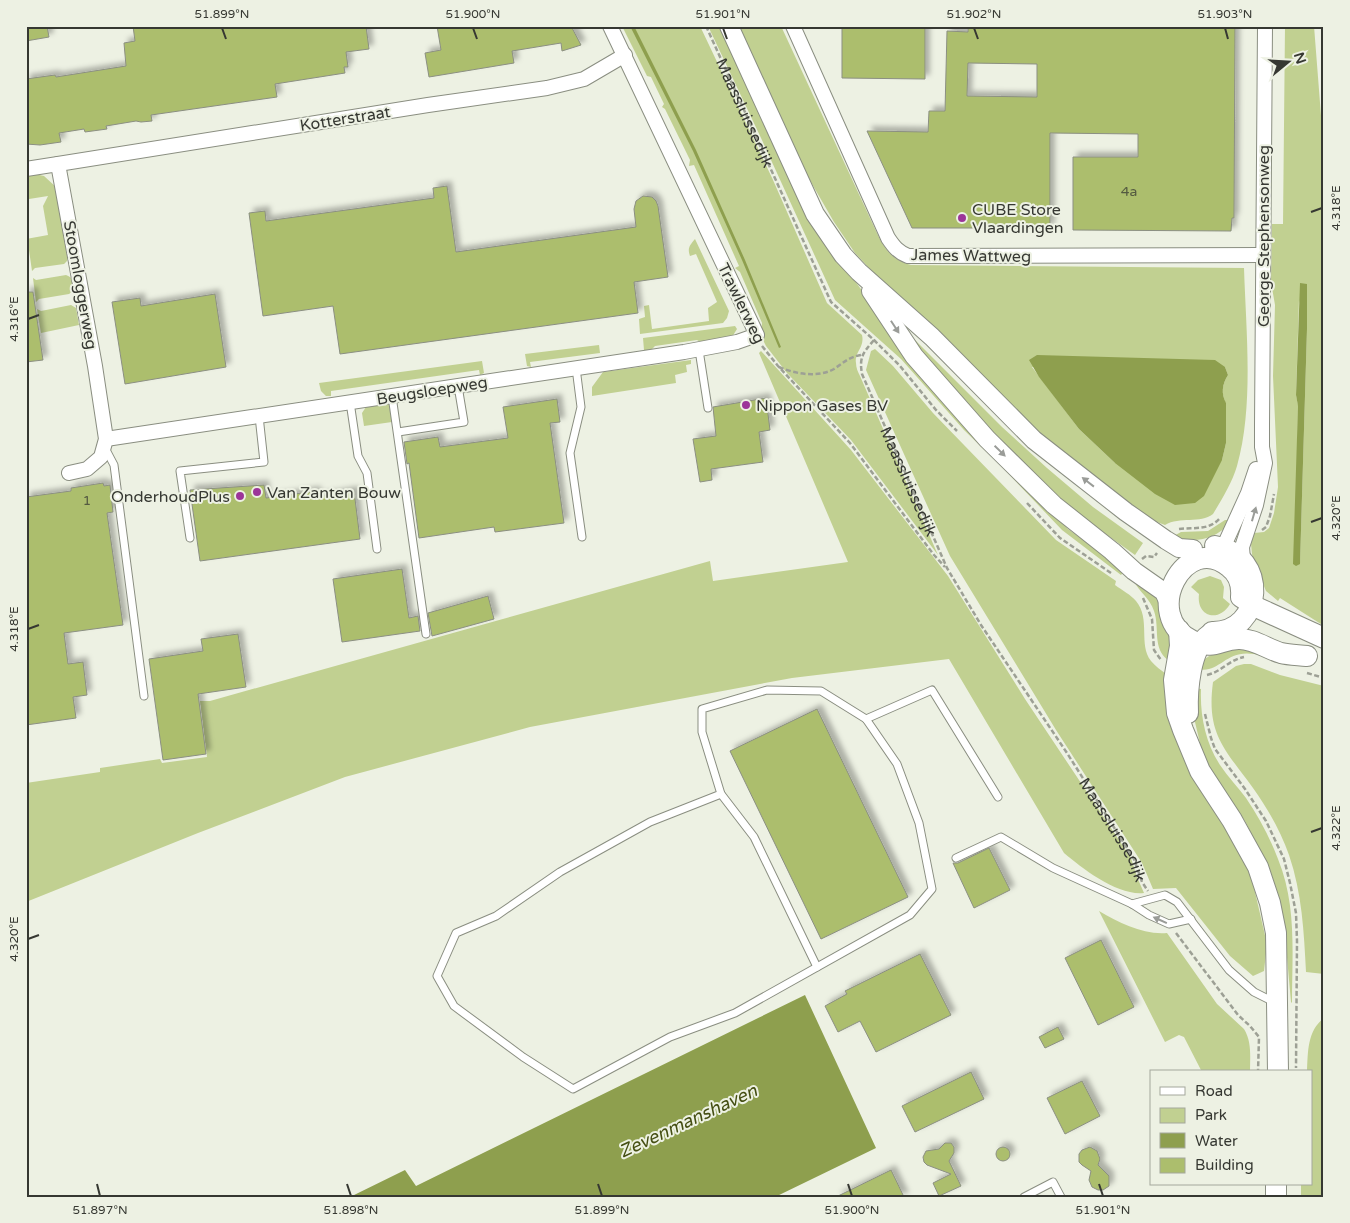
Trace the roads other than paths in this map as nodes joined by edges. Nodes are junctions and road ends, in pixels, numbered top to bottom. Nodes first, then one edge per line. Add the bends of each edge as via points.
1 (610, 26) edge
2 (729, 26) edge
3 (793, 26) edge
4 (1265, 26) edge
5 (625, 55) junction
6 (58, 164) junction
7 (26, 169) edge
8 (1263, 255) junction
9 (859, 272) junction
10 (757, 335) joint
11 (699, 350) junction
12 (576, 368) junction
13 (458, 386) junction
14 (392, 396) junction
15 (350, 402) junction
16 (708, 408) dead end
17 (259, 416) junction
18 (398, 432) junction
19 (105, 442) junction
20 (1262, 447) junction
21 (69, 473) dead end
22 (582, 537) dead end
23 (190, 538) dead end
24 (376, 549) dead end
25 (1218, 553) junction
26 (1192, 556) junction
27 (1243, 560) junction
28 (1170, 593) junction
29 (1253, 596) junction
30 (1179, 630) junction
31 (1235, 633) junction
32 (426, 634) dead end
33 (1318, 635) edge
34 (1207, 638) junction
35 (1312, 664) edge
36 (1191, 671) junction
37 (144, 696) dead end
38 (866, 719) junction
39 (721, 794) junction
40 (998, 797) dead end
41 (956, 858) dead end
42 (1132, 904) junction
43 (1191, 919) junction
44 (817, 967) junction
45 (1277, 1003) junction
46 (1278, 1070) edge
47 (1024, 1197) edge
48 (1061, 1197) edge

1 - 5 street, Trawlerweg
2 - 9 street, Maassluissedijk via 815,214 842,255
3 - 8 street, James Wattweg via 888,238 901,253 908,256
4 - 8 street, George Stephensonweg
5 - 6 street, Kotterstraat via 584,79 547,88
5 - 10 street, Trawlerweg
6 - 7 street
6 - 19 street, Stoomloggerweg via 95,366
8 - 20 street, George Stephensonweg
26 -> 9 street, Maassluissedijk via 1178,560 1144,538 1126,512 1034,440 932,337
9 -> 28 street, Maassluissedijk via 914,356 987,439 1054,505 1112,551 1139,564
10 - 11 street, Beugsloepweg
11 - 12 street, Beugsloepweg
11 - 16 lane
12 - 13 street, Beugsloepweg
12 - 22 lane via 581,407 570,453
13 - 14 street, Beugsloepweg
13 - 18 lane via 464,422
14 - 15 street, Beugsloepweg
14 - 18 lane
15 - 17 street, Beugsloepweg
15 - 24 lane via 358,456 367,473
17 - 19 street, Beugsloepweg
17 - 23 lane via 264,462 180,471
18 - 32 lane
19 - 21 street via 101,457 87,470
19 - 37 lane via 114,465
20 - 25 street, George Stephensonweg via 1248,493
27 -> 20 street, George Stephensonweg via 1242,547 1256,505 1265,462
25 - 26 main road via 1201,559
25 - 27 main road via 1236,554
25 - 29 main road via 1239,580 1241,597
26 - 28 main road via 1177,575
27 - 29 main road via 1253,576
28 - 30 main road via 1170,614
28 - 34 main road via 1179,593 1188,620
29 - 31 main road
29 - 33 main road via 1259,594
30 - 34 main road via 1189,638
30 - 36 main road via 1180,646
31 - 34 main road via 1215,645
31 - 35 main road via 1247,628
34 - 36 main road
36 - 45 main road via 1174,680 1177,713 1200,771 1258,867 1276,933
38 - 39 lane via 821,691 766,690 702,709 702,732
38 - 40 lane via 932,690
38 - 44 lane via 897,764 919,823 932,890 910,915
39 - 44 lane via 754,837
39 - 44 lane via 650,822 560,872 496,916 456,933 437,976 441,984 454,1006 573,1089 670,1037 735,1013
41 - 42 lane, Maassluissedijk via 1001,836 1053,868
43 -> 42 lane, Maassluissedijk via 1169,924
42 - 43 lane, Maassluissedijk via 1165,895 1177,902
43 - 45 lane, Maassluissedijk via 1229,970 1254,992
45 - 46 main road
47 - 48 lane via 1054,1182

